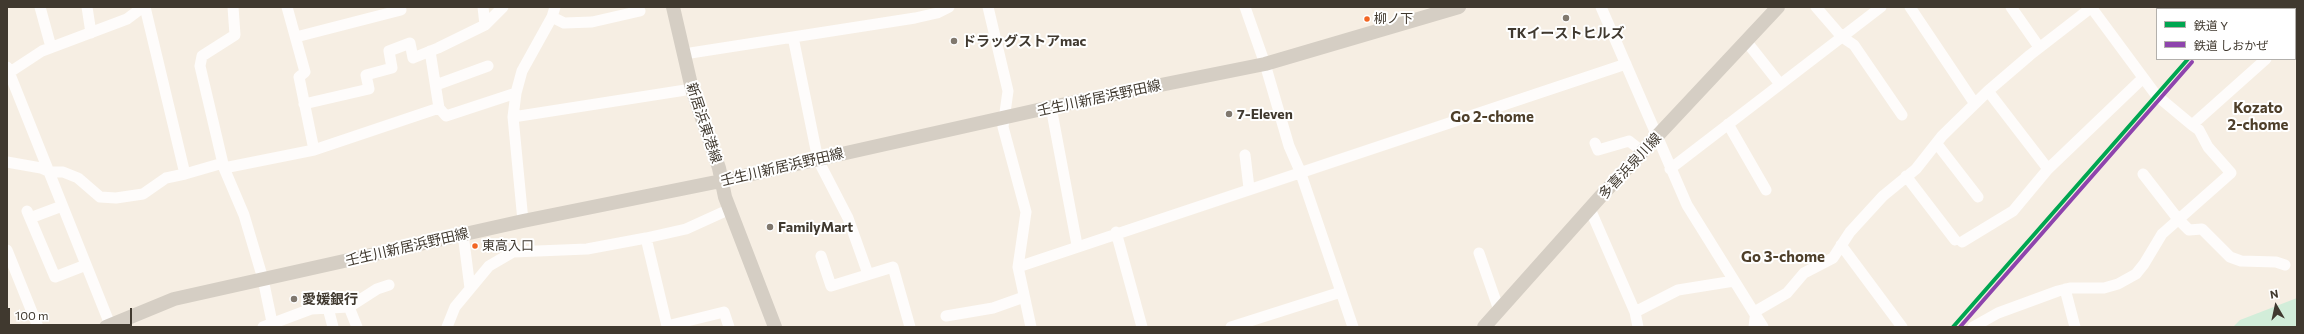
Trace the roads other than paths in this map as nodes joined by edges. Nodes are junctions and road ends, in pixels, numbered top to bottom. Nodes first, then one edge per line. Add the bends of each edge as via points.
1 (40, 7) edge
2 (87, 7) edge
3 (144, 7) edge
4 (234, 7) edge
5 (287, 7) edge
6 (400, 7) edge
7 (483, 7) edge
8 (503, 7) edge
9 (673, 7) edge
10 (949, 7) edge
11 (988, 7) edge
12 (1245, 7) edge
13 (1459, 7) edge
14 (1601, 7) edge
15 (1778, 7) edge
16 (1816, 7) edge
17 (1881, 7) edge
18 (1910, 7) edge
19 (2011, 7) edge
20 (2091, 7) edge
21 (640, 11) dead end
22 (554, 12) edge
23 (485, 25) junction
24 (91, 33) junction
25 (296, 37) junction
26 (794, 37) junction
27 (1842, 37) junction
28 (1746, 41) junction
29 (51, 47) junction
30 (2039, 47) junction
31 (430, 51) junction
32 (684, 54) junction
33 (2265, 60) edge
34 (1265, 64) junction
35 (1626, 64) junction
36 (488, 66) dead end
37 (8, 71) edge
38 (2143, 78) junction
39 (1780, 84) junction
40 (436, 85) junction
41 (692, 89) junction
42 (1988, 91) junction
43 (516, 93) junction
44 (304, 104) junction
45 (1976, 104) junction
46 (1051, 107) junction
47 (439, 108) junction
48 (1902, 115) dead end
49 (513, 117) junction
50 (1003, 118) junction
51 (1728, 124) junction
52 (2192, 125) junction
53 (1657, 138) junction
54 (1595, 143) dead end
55 (1937, 144) junction
56 (314, 150) junction
57 (1644, 152) junction
58 (1245, 155) dead end
59 (818, 160) junction
60 (7, 162) edge
61 (224, 166) junction
62 (1670, 169) junction
63 (2048, 169) junction
64 (1300, 171) junction
65 (50, 172) junction
66 (185, 174) junction
67 (2143, 174) dead end
68 (1906, 176) junction
69 (721, 181) junction
70 (1249, 188) junction
71 (1766, 190) dead end
72 (1978, 197) dead end
73 (62, 206) junction
74 (730, 209) junction
75 (1590, 209) junction
76 (2178, 220) junction
77 (523, 221) junction
78 (1116, 232) junction
79 (463, 234) junction
80 (646, 238) junction
81 (1078, 245) junction
82 (1840, 245) junction
83 (7, 250) edge
84 (1479, 254) dead end
85 (821, 256) dead end
86 (86, 265) junction
87 (2284, 265) dead end
88 (1018, 267) junction
89 (11, 268) edge
90 (868, 274) junction
91 (263, 279) junction
92 (1734, 281) junction
93 (389, 285) dead end
94 (470, 288) junction
95 (2065, 289) junction
96 (1341, 292) junction
97 (1024, 297) junction
98 (349, 307) junction
99 (328, 308) junction
100 (1499, 310) junction
101 (1634, 312) junction
102 (1754, 313) junction
103 (946, 316) dead end
104 (109, 326) edge
105 (270, 326) edge
106 (38, 327) edge
107 (333, 327) edge
108 (357, 327) edge
109 (447, 327) edge
110 (666, 327) edge
111 (729, 327) edge
112 (775, 327) edge
113 (910, 327) edge
114 (1031, 327) edge
115 (1142, 327) edge
116 (1231, 327) edge
117 (1353, 327) edge
118 (1484, 327) edge
119 (1638, 327) edge
120 (1754, 327) edge
121 (1763, 327) edge
122 (1902, 327) edge
123 (1972, 327) edge
124 (2075, 327) edge

1 - 29 street
2 - 24 street
3 - 24 street via 127,19
3 - 66 street
4 - 61 street via 235,35 202,56 200,66
5 - 25 street
6 - 25 street via 401,10
7 - 23 street
8 - 23 street
9 - 32 main road, 新居浜東港線
10 - 26 street via 937,14
11 - 50 street via 1008,91
12 - 34 street
13 - 34 main road, 壬生川新居浜野田線
14 - 35 street
15 - 28 main road, 多喜浜泉川線
16 - 27 street
17 - 27 street
18 - 45 street
19 - 30 street
20 - 30 street
20 - 38 street
21 - 22 street via 586,23 564,23
22 - 43 street via 522,71
23 - 31 street
24 - 29 street
25 - 44 street via 305,72 299,77
26 - 32 street
26 - 59 street
27 - 39 street
27 - 48 street via 1854,45
28 - 39 street
28 - 53 main road, 多喜浜泉川線
29 - 37 street
30 - 42 street
31 - 40 street
31 - 44 street via 413,58 410,43 389,51 392,68 366,75 369,89
32 - 41 main road, 新居浜東港線
33 - 52 street
34 - 46 main road, 壬生川新居浜野田線
34 - 64 street via 1289,146
35 - 53 street
35 - 64 street
36 - 40 street
37 - 65 street
38 - 52 street via 2156,95
38 - 63 street
39 - 51 street
40 - 47 street
41 - 49 street
41 - 69 main road, 新居浜東港線 via 719,168
42 - 45 street
42 - 63 street
43 - 47 street via 446,116
43 - 49 street
44 - 56 street
45 - 55 street via 1945,132
46 - 50 main road, 壬生川新居浜野田線
46 - 81 street
47 - 56 street
49 - 77 street
50 - 59 main road, 壬生川新居浜野田線
50 - 88 street via 1003,127 1026,212
51 - 62 street
51 - 71 street
52 - 76 street via 2200,130 2208,147 2231,173
53 - 57 main road, 多喜浜泉川線
53 - 62 street
54 - 57 street via 1598,150 1629,141
55 - 68 street
55 - 72 street
56 - 61 street
57 - 75 main road, 多喜浜泉川線
58 - 70 street
59 - 69 main road, 壬生川新居浜野田線
59 - 90 street via 848,218
60 - 65 street
61 - 66 street
61 - 91 street via 244,215
62 - 92 street via 1687,205
63 - 68 street via 2012,210 1958,241
64 - 70 street
64 - 96 street
65 - 66 street via 63,172 78,178 100,197 116,198 143,194 166,178
65 - 73 street
67 - 76 street
68 - 82 street via 1860,221
69 - 74 main road, 新居浜東港線
69 - 77 main road, 壬生川新居浜野田線
70 - 78 street
73 - 86 street
73 - 86 street via 29,214 54,277
74 - 80 street via 686,229
74 - 112 main road, 新居浜東港線
75 - 100 main road, 多喜浜泉川線
75 - 101 street
76 - 87 street via 2189,230 2202,229 2230,256 2241,261 2276,262
76 - 95 street via 2162,234 2144,264 2127,280 2104,288
77 - 79 main road, 壬生川新居浜野田線
78 - 81 street
78 - 115 street
79 - 91 main road, 壬生川新居浜野田線
79 - 94 street
80 - 94 street via 587,249 513,252 489,266
80 - 110 street
81 - 88 street
82 - 102 street via 1833,258 1804,273 1787,293
82 - 122 street
83 - 89 street
84 - 100 street
85 - 90 street via 831,286
86 - 104 street
88 - 97 street
89 - 106 street
90 - 113 street via 893,267
91 - 104 main road, 壬生川新居浜野田線 via 174,300
91 - 105 street
92 - 101 street via 1678,290
92 - 102 street
93 - 98 street via 377,289
94 - 109 street via 455,307
95 - 123 street via 1998,314
95 - 124 street
96 - 116 street
96 - 117 street
97 - 103 street via 993,308
97 - 114 street
98 - 99 street
98 - 108 street
99 - 105 street via 311,309
99 - 107 street
100 - 118 main road, 多喜浜泉川線
101 - 119 street
102 - 120 street
102 - 121 street
110 - 111 street via 724,312

